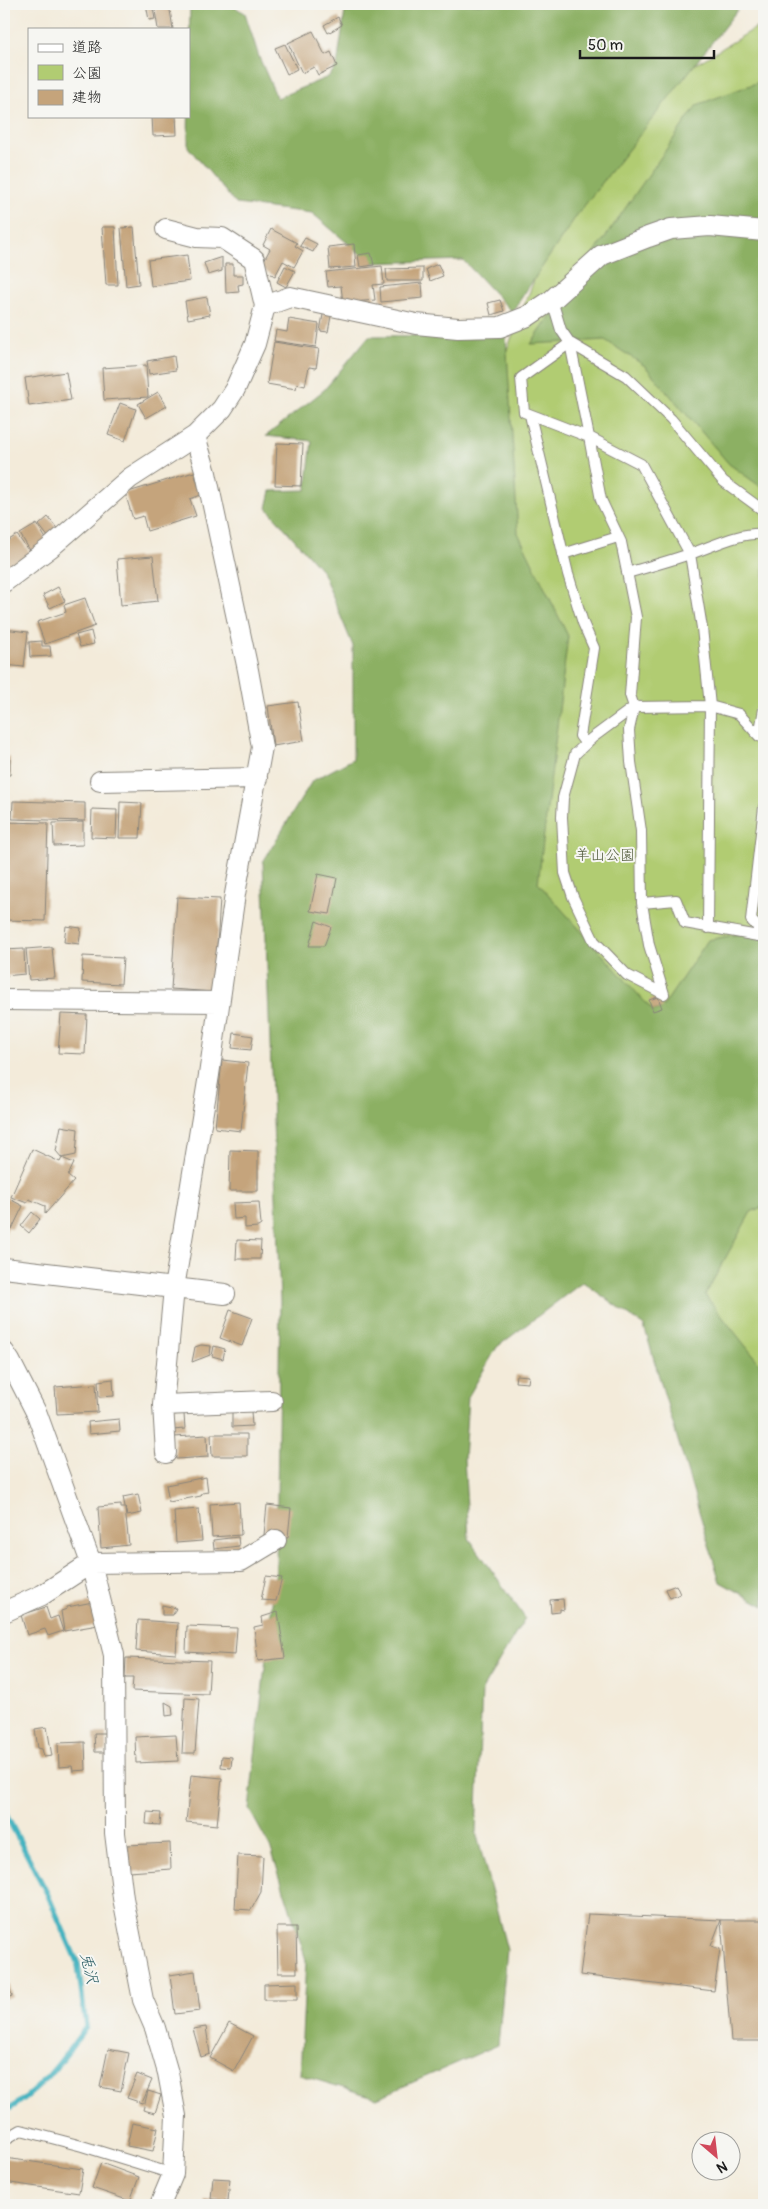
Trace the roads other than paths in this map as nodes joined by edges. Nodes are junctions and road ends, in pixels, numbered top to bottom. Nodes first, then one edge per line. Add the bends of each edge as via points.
1 (166, 229) dead end
2 (764, 231) edge
3 (552, 300) junction
4 (265, 306) junction
5 (570, 342) junction
6 (530, 416) junction
7 (195, 436) junction
8 (589, 438) junction
9 (764, 511) edge
10 (764, 534) edge
11 (618, 537) junction
12 (563, 554) junction
13 (690, 554) junction
14 (627, 573) junction
15 (4, 582) edge
16 (710, 706) junction
17 (634, 707) junction
18 (764, 710) edge
19 (762, 737) edge
20 (586, 744) junction
21 (257, 778) junction
22 (100, 781) dead end
23 (764, 807) edge
24 (642, 903) junction
25 (708, 928) junction
26 (761, 936) edge
27 (4, 1000) edge
28 (219, 1002) junction
29 (4, 1268) edge
30 (174, 1288) junction
31 (225, 1294) dead end
32 (4, 1352) edge
33 (272, 1401) dead end
34 (163, 1405) junction
35 (166, 1453) dead end
36 (276, 1540) dead end
37 (91, 1563) junction
38 (4, 1612) edge
39 (4, 2140) edge
40 (173, 2174) junction
41 (160, 2205) edge

1 - 4 street via 197,237 222,238 254,259
2 - 3 street via 710,226 671,229 602,255
3 - 4 street via 528,316 500,327 416,324 290,297
3 - 5 lane via 561,330
4 - 7 street via 255,344 235,389 213,419
5 - 6 lane via 521,378 524,412
5 - 8 lane
5 - 9 lane via 626,376 671,419 723,481
6 - 8 lane
6 - 12 lane
7 - 15 street via 130,478
7 - 21 street via 206,473 252,689 262,747
8 - 11 lane via 601,500
8 - 13 lane via 641,464
10 - 13 lane via 735,538
11 - 12 lane
11 - 14 lane
12 - 20 lane via 583,623 594,648 580,736
13 - 14 lane
13 - 16 lane
14 - 17 lane via 636,617 630,695
16 - 17 lane
16 - 19 lane via 739,714
16 - 25 lane
17 - 20 lane
17 - 24 lane via 629,730 641,831
18 - 19 lane
20 - 24 lane via 575,754 564,798 565,872 594,941 627,975 664,994 649,945
21 - 22 street
21 - 28 street
23 - 26 lane via 751,920
24 - 25 lane via 676,900 685,923
25 - 26 lane
27 - 28 street
28 - 30 street
29 - 30 street
30 - 31 street
30 - 34 street
32 - 37 street via 37,1414
33 - 34 street
34 - 35 street
36 - 37 street via 241,1561
37 - 38 street via 42,1595
37 - 40 street via 114,1655 115,1833 121,1880 143,2000 168,2073 176,2116
39 - 40 lane via 21,2130 36,2133
40 - 41 street

